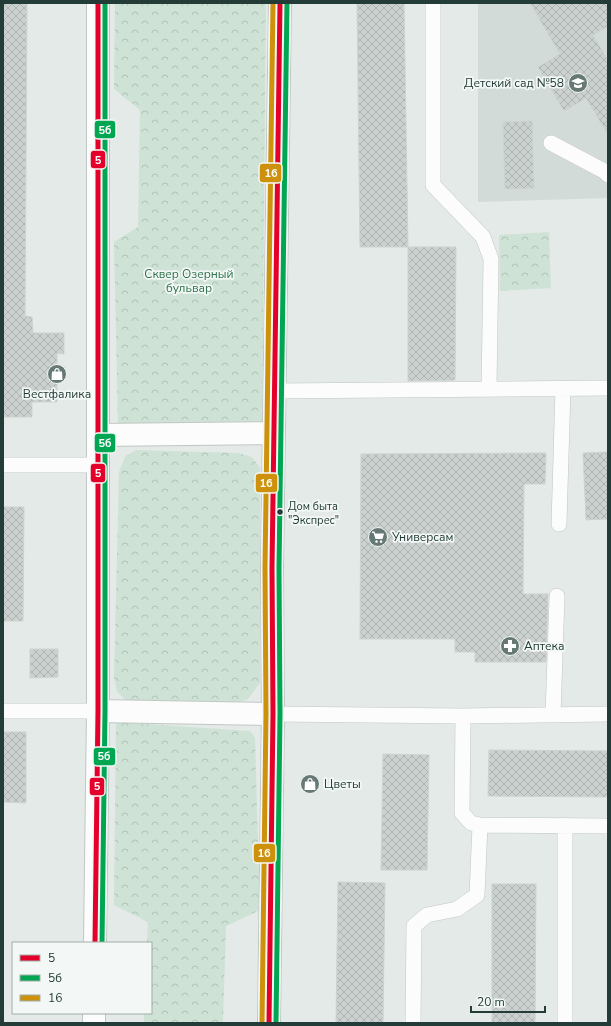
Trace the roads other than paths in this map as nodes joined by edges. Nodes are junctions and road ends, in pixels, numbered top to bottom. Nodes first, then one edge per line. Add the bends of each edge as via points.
1 (98, 3) edge
2 (280, 3) edge
3 (433, 3) edge
4 (551, 143) dead end
5 (608, 175) edge
6 (490, 388) junction
7 (608, 388) edge
8 (563, 389) junction
9 (274, 391) junction
10 (274, 433) junction
11 (98, 435) junction
12 (3, 465) edge
13 (98, 465) junction
14 (559, 524) dead end
15 (557, 596) dead end
16 (3, 711) edge
17 (98, 711) junction
18 (272, 714) junction
19 (608, 714) edge
20 (553, 715) junction
21 (463, 716) junction
22 (480, 825) junction
23 (565, 825) junction
24 (608, 826) edge
25 (95, 942) edge
26 (269, 1023) edge
27 (414, 1023) edge
28 (565, 1023) edge

1 - 11 street
2 - 9 street
3 - 6 lane via 433,185 483,238 491,259
4 - 5 lane
6 - 8 lane
6 - 9 lane
7 - 8 lane
8 - 14 lane
9 - 10 street
10 - 11 street
10 - 18 street
11 - 13 street
12 - 13 lane
13 - 17 street
15 - 20 lane
16 - 17 lane
17 - 18 street
17 - 25 street
18 - 21 lane
18 - 26 street
19 - 20 lane
20 - 21 lane
21 - 22 lane via 462,813 471,823
22 - 23 lane
22 - 27 lane via 477,895 457,909 427,915 414,926
23 - 24 lane
23 - 28 lane

